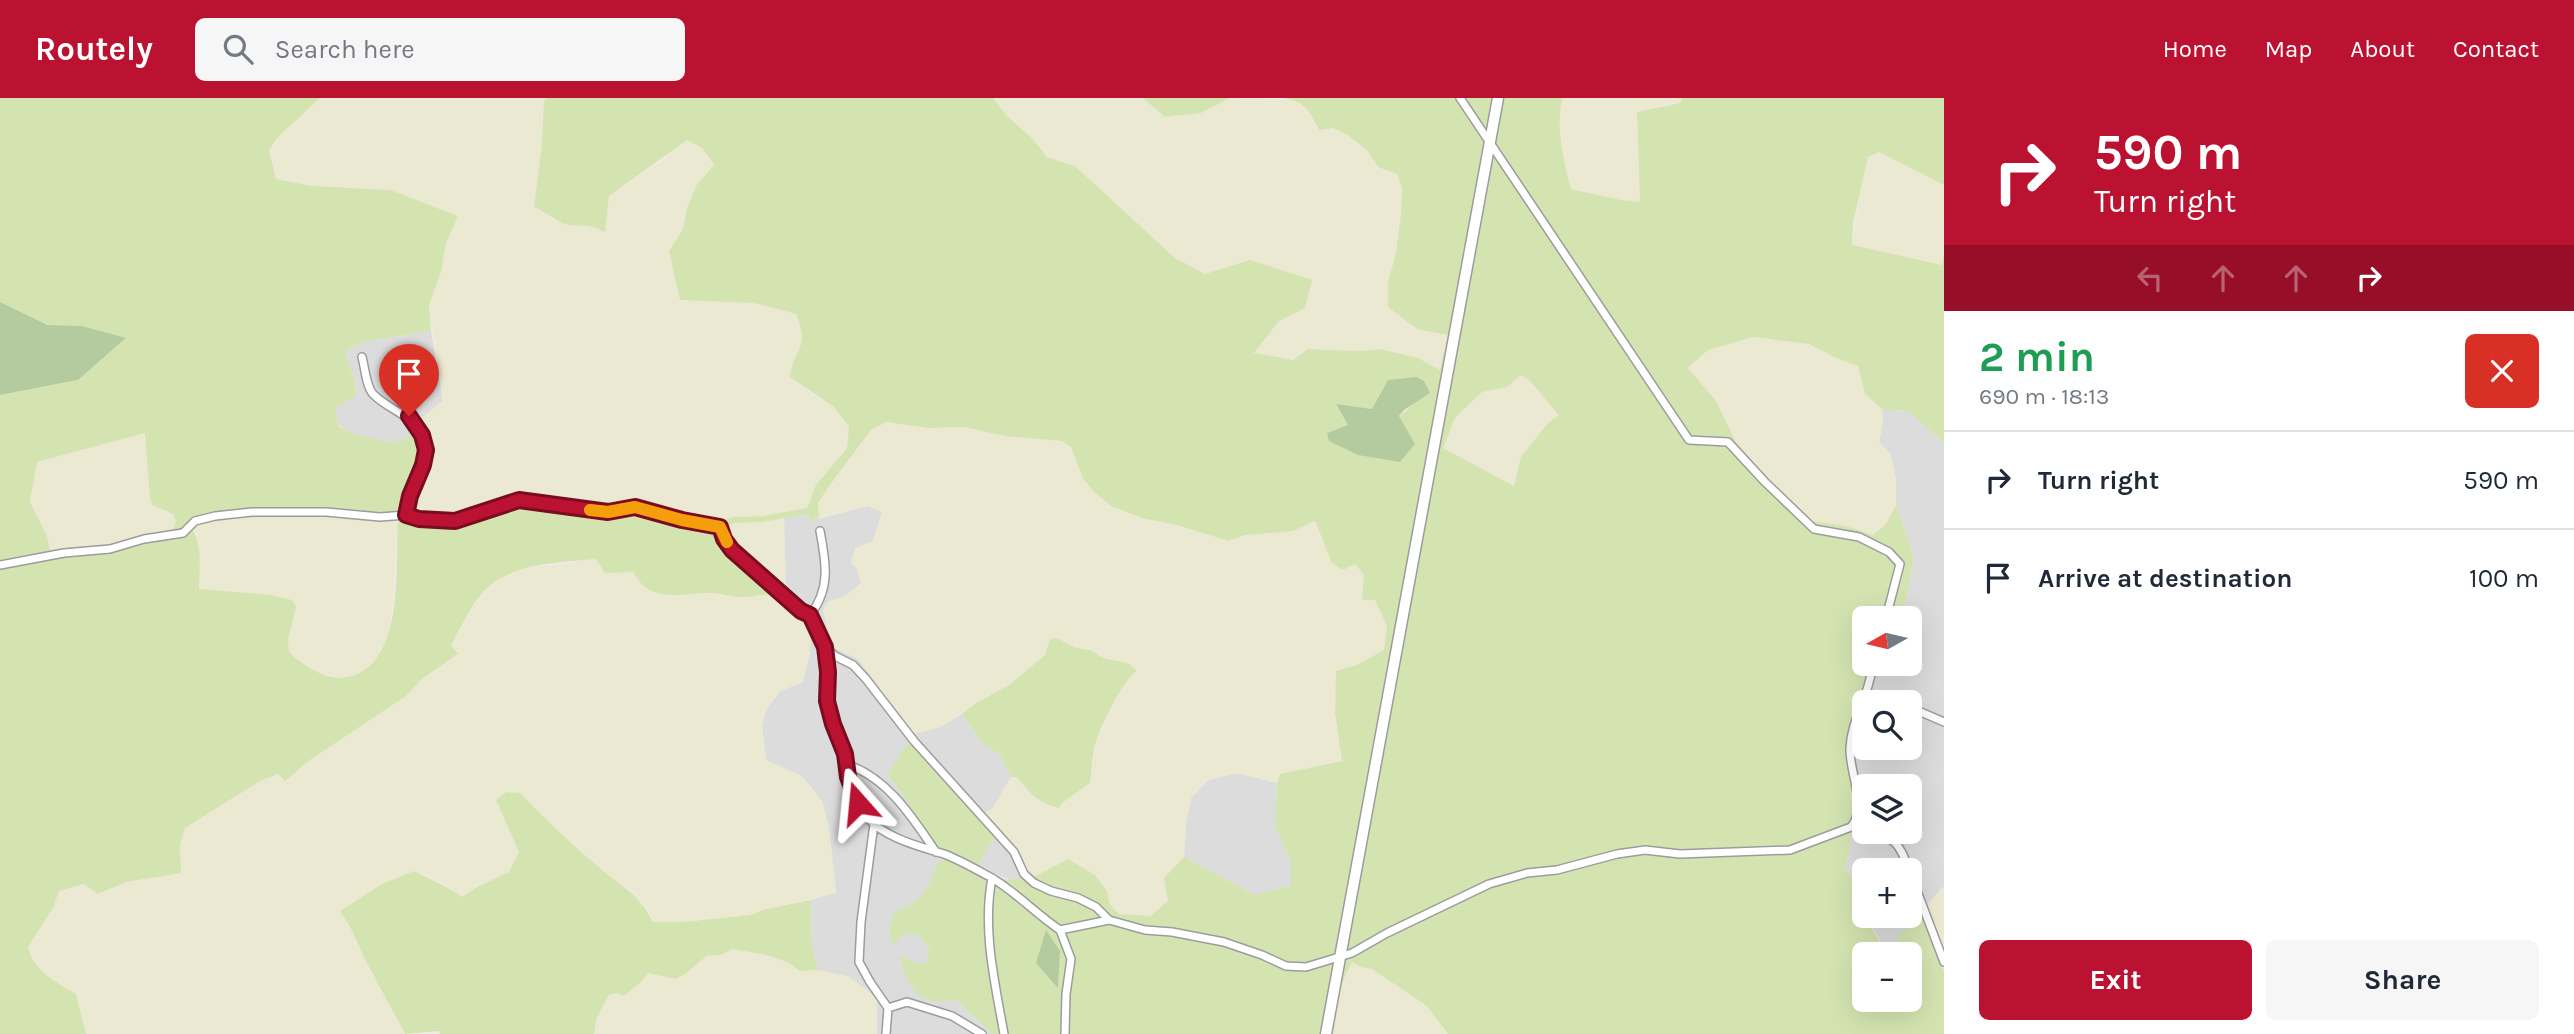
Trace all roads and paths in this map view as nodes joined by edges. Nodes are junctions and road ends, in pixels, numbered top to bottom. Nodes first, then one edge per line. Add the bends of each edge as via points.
1 (1460, 98) edge
2 (1498, 98) edge
3 (1490, 143) junction
4 (362, 357) dead end
5 (406, 515) junction
6 (820, 531) dead end
7 (0, 565) edge
8 (1888, 606) edge
9 (810, 615) junction
10 (825, 647) junction
11 (1922, 713) edge
12 (1944, 722) edge
13 (1852, 737) edge
14 (846, 764) junction
15 (874, 824) junction
16 (1851, 827) joint
17 (936, 853) junction
18 (992, 878) junction
19 (1922, 904) edge
20 (1109, 920) junction
21 (1060, 930) junction
22 (1340, 958) junction
23 (1944, 962) edge
24 (888, 1008) junction
25 (886, 1034) edge
26 (982, 1034) edge
27 (1004, 1034) edge
28 (1065, 1034) edge
29 (1326, 1034) edge

1 - 3 street
2 - 3 street
3 - 8 street via 1689,440 1728,442 1814,528 1859,537 1889,552 1900,564
3 - 22 street
4 - 5 street via 371,392 409,416 422,435 425,458
5 - 7 street via 252,512 215,516 195,521 183,533
5 - 9 street via 455,521 519,500 608,512 635,507 701,522 720,527 732,550
6 - 9 street via 827,569 823,594
9 - 10 street
10 - 14 street via 827,701
10 - 20 street via 866,679 914,741 1014,852 1024,874 1051,891 1096,907
11 - 12 street
13 - 16 street via 1858,819
14 - 15 street via 858,803
14 - 17 street via 860,768 890,790
15 - 17 street
15 - 24 street via 859,962
16 - 22 street via 1790,850 1680,854 1645,850 1527,873 1489,884
17 - 18 street
18 - 21 street
18 - 27 street via 987,905
19 - 23 street
20 - 21 street
20 - 22 street via 1224,942 1286,966 1306,967
21 - 28 street via 1071,959
22 - 29 street
24 - 25 street
24 - 26 street via 907,1002 952,1016

